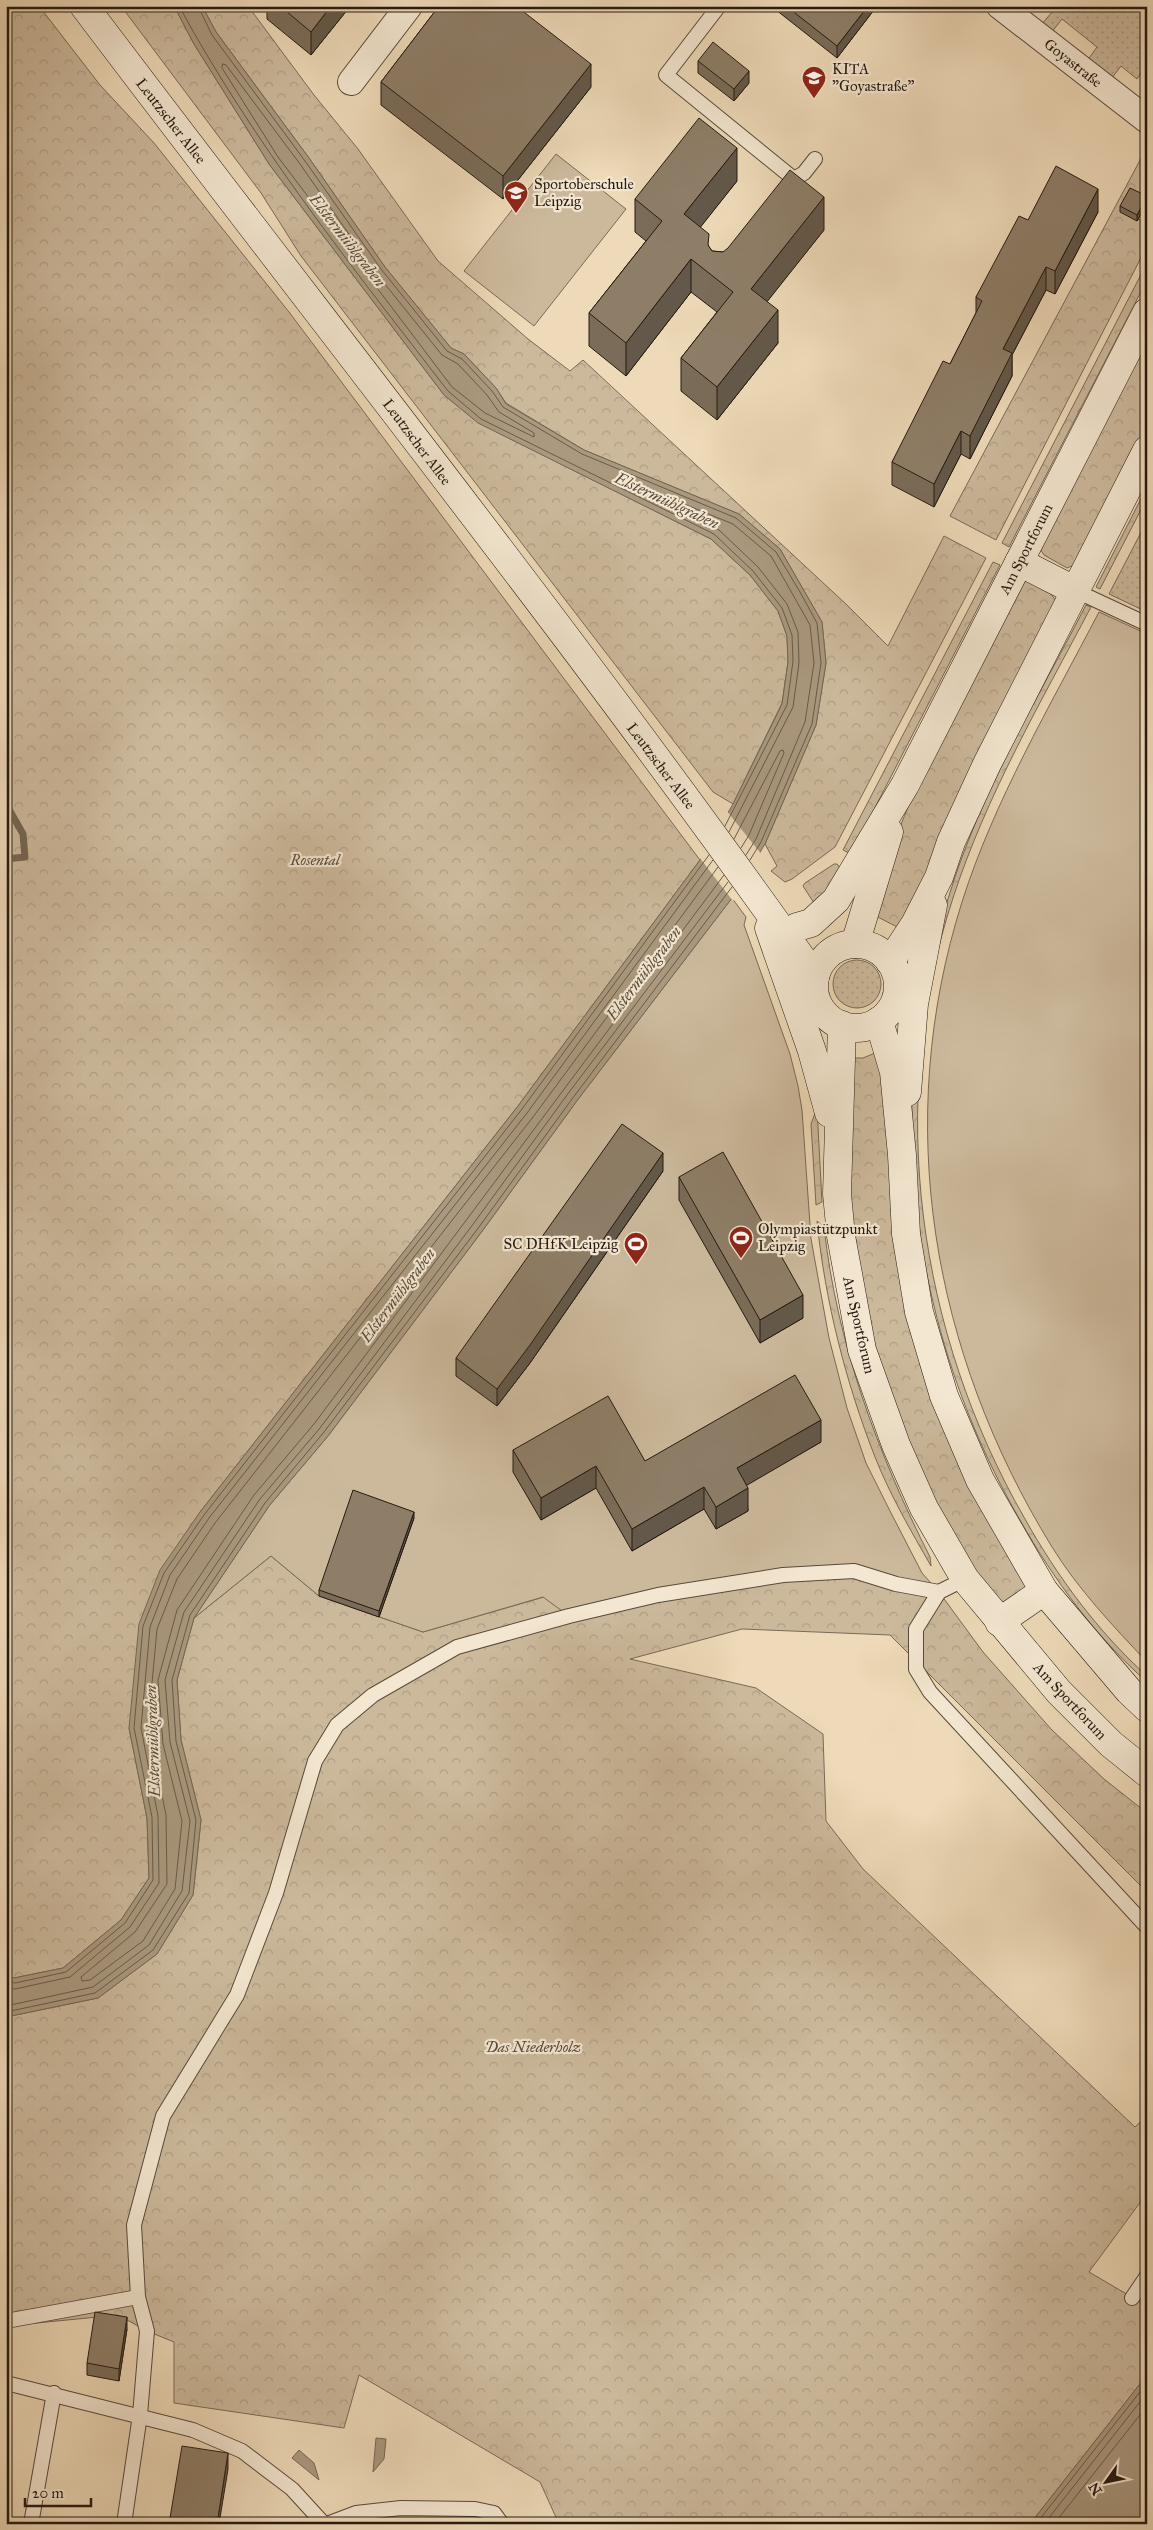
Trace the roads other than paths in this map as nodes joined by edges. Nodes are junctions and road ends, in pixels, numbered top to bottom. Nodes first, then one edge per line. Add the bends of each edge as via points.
1 (84, 6) edge
2 (409, 6) edge
3 (719, 6) edge
4 (1000, 6) edge
5 (351, 82) dead end
6 (1147, 120) edge
7 (814, 160) dead end
8 (1147, 312) edge
9 (1147, 450) edge
10 (1019, 562) junction
11 (1076, 591) junction
12 (1147, 624) edge
13 (905, 785) junction
14 (939, 876) junction
15 (748, 881) junction
16 (797, 927) junction
17 (843, 948) junction
18 (890, 962) junction
19 (815, 977) junction
20 (879, 1021) junction
21 (842, 1025) junction
22 (902, 1155) junction
23 (837, 1194) junction
24 (965, 1579) junction
25 (1044, 1591) junction
26 (939, 1592) junction
27 (999, 1622) junction
28 (1147, 1708) edge
29 (1147, 1773) edge
30 (1147, 1927) edge
31 (1147, 2276) edge
32 (138, 2297) junction
33 (1132, 2298) dead end
34 (6, 2322) edge
35 (6, 2382) edge
36 (54, 2393) junction
37 (140, 2415) junction
38 (31, 2524) edge
39 (124, 2524) edge
40 (325, 2524) edge
41 (502, 2524) edge

1 - 15 main road, Leutzscher Allee via 312,302
2 - 5 street
3 - 7 lane via 666,75 794,178 804,173
4 - 6 street, Goyastraße
8 - 10 main road, Am Sportforum
9 - 11 main road
10 - 11 main road
10 - 13 main road, Am Sportforum
11 - 12 lane
11 - 14 main road via 987,764
13 - 16 main road, Am Sportforum via 836,900 811,923
13 - 17 main road, Am Sportforum
14 - 18 main road via 915,924
14 - 22 main road via 914,1004
15 - 16 main road, Leutzscher Allee
15 - 19 main road, Leutzscher Allee
15 - 23 main road, Leutzscher Allee via 771,933 824,1087
16 - 17 main road, Leutzscher Allee
17 - 18 main road via 875,948
17 - 19 main road via 818,968
18 - 20 main road via 896,974 897,994 889,1012
19 - 21 main road via 817,1001 823,1011
20 - 21 main road via 855,1028
20 - 22 main road via 894,1072
21 - 23 main road, Am Sportforum
22 - 25 main road via 906,1234 919,1312 944,1396 980,1480
23 - 24 main road, Am Sportforum via 840,1236 858,1332 880,1405 924,1508
24 - 26 lane
24 - 27 main road, Am Sportforum
25 - 27 main road
25 - 28 main road
26 - 30 lane via 916,1629 916,1669 925,1685
26 - 32 lane via 896,1584 854,1571 783,1575 658,1595 457,1647 373,1695 337,1725 315,1761 276,1893 237,1995 163,2116 134,2225
27 - 29 main road, Am Sportforum via 1059,1692 1111,1744
31 - 33 lane
32 - 34 lane
32 - 37 lane via 147,2331
35 - 36 lane
36 - 37 lane
36 - 38 lane
37 - 39 lane
37 - 40 lane via 193,2430 242,2451 292,2489
40 - 41 lane via 356,2513 401,2508 448,2508 494,2513

